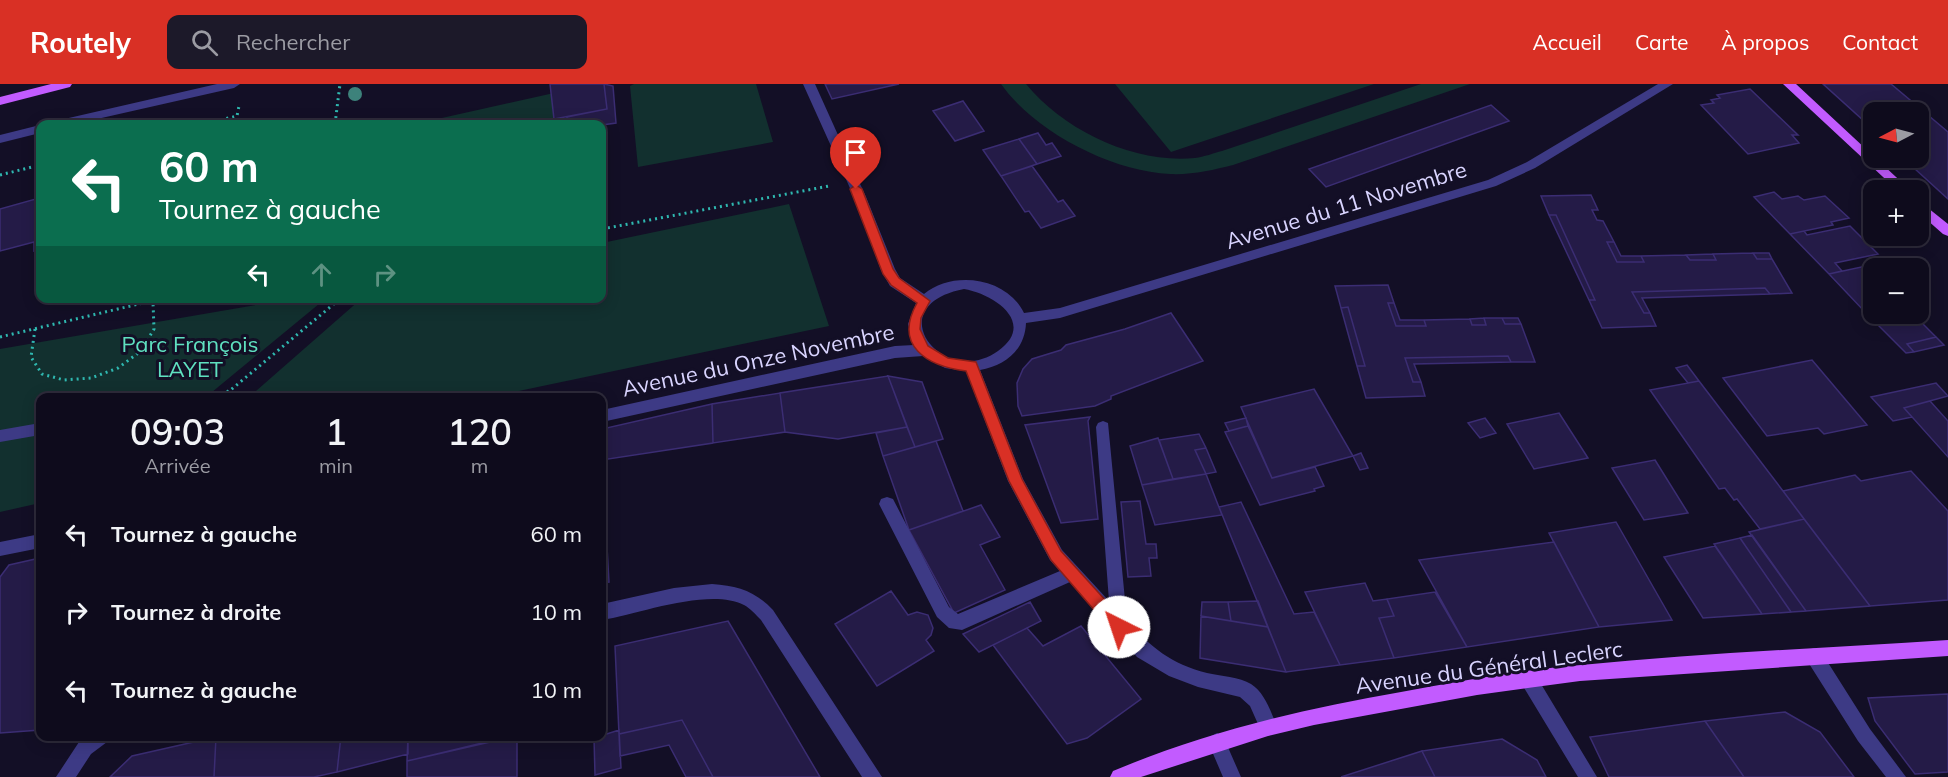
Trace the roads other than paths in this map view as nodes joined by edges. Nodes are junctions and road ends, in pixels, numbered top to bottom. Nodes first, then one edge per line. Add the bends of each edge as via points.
1 (66, 84) edge
2 (234, 84) edge
3 (809, 84) edge
4 (1667, 84) edge
5 (1789, 84) edge
6 (0, 101) edge
7 (77, 120) edge
8 (36, 130) edge
9 (0, 139) edge
10 (1893, 180) edge
11 (1929, 214) edge
12 (1948, 231) edge
13 (924, 301) junction
14 (1019, 319) junction
15 (924, 350) junction
16 (971, 366) junction
17 (606, 415) edge
18 (1103, 427) dead end
19 (36, 430) edge
20 (0, 436) edge
21 (887, 504) dead end
22 (36, 542) edge
23 (0, 549) edge
24 (1072, 574) junction
25 (606, 611) edge
26 (1119, 627) junction
27 (1948, 648) edge
28 (1814, 656) junction
29 (1529, 680) junction
30 (1268, 727) junction
31 (94, 741) edge
32 (1217, 742) junction
33 (64, 777) edge
34 (873, 777) edge
35 (1119, 777) edge
36 (1232, 777) edge
37 (1588, 777) edge
38 (1897, 777) edge

1 - 6 main road
2 - 7 street
3 - 13 street via 888,270 895,282
4 - 14 street, Avenue du 11 Novembre via 1531,165 1492,183 1060,313
5 - 10 main road
8 - 9 street
11 - 12 main road
13 - 14 street via 949,287 979,285 1005,297
13 - 15 street via 914,329
14 - 16 street via 1013,345 1003,355
15 - 16 street via 945,363
15 - 17 street, Avenue du Onze Novembre via 896,352
16 - 24 street via 1016,481 1056,555
18 - 26 street
19 - 20 street
21 - 24 street via 943,612 955,622
22 - 23 street
24 - 26 street
25 - 34 street via 720,591 747,598 767,615
26 - 30 street via 1143,651 1168,668 1245,690 1256,700
27 - 28 main road, Avenue du Général Leclerc
28 - 29 main road, Avenue du Général Leclerc
28 - 38 street via 1864,735
29 - 30 main road, Avenue du Général Leclerc
29 - 37 street
30 - 32 main road, Avenue du Général Leclerc
31 - 33 street
32 - 35 main road, Avenue du Général Leclerc
32 - 36 street

